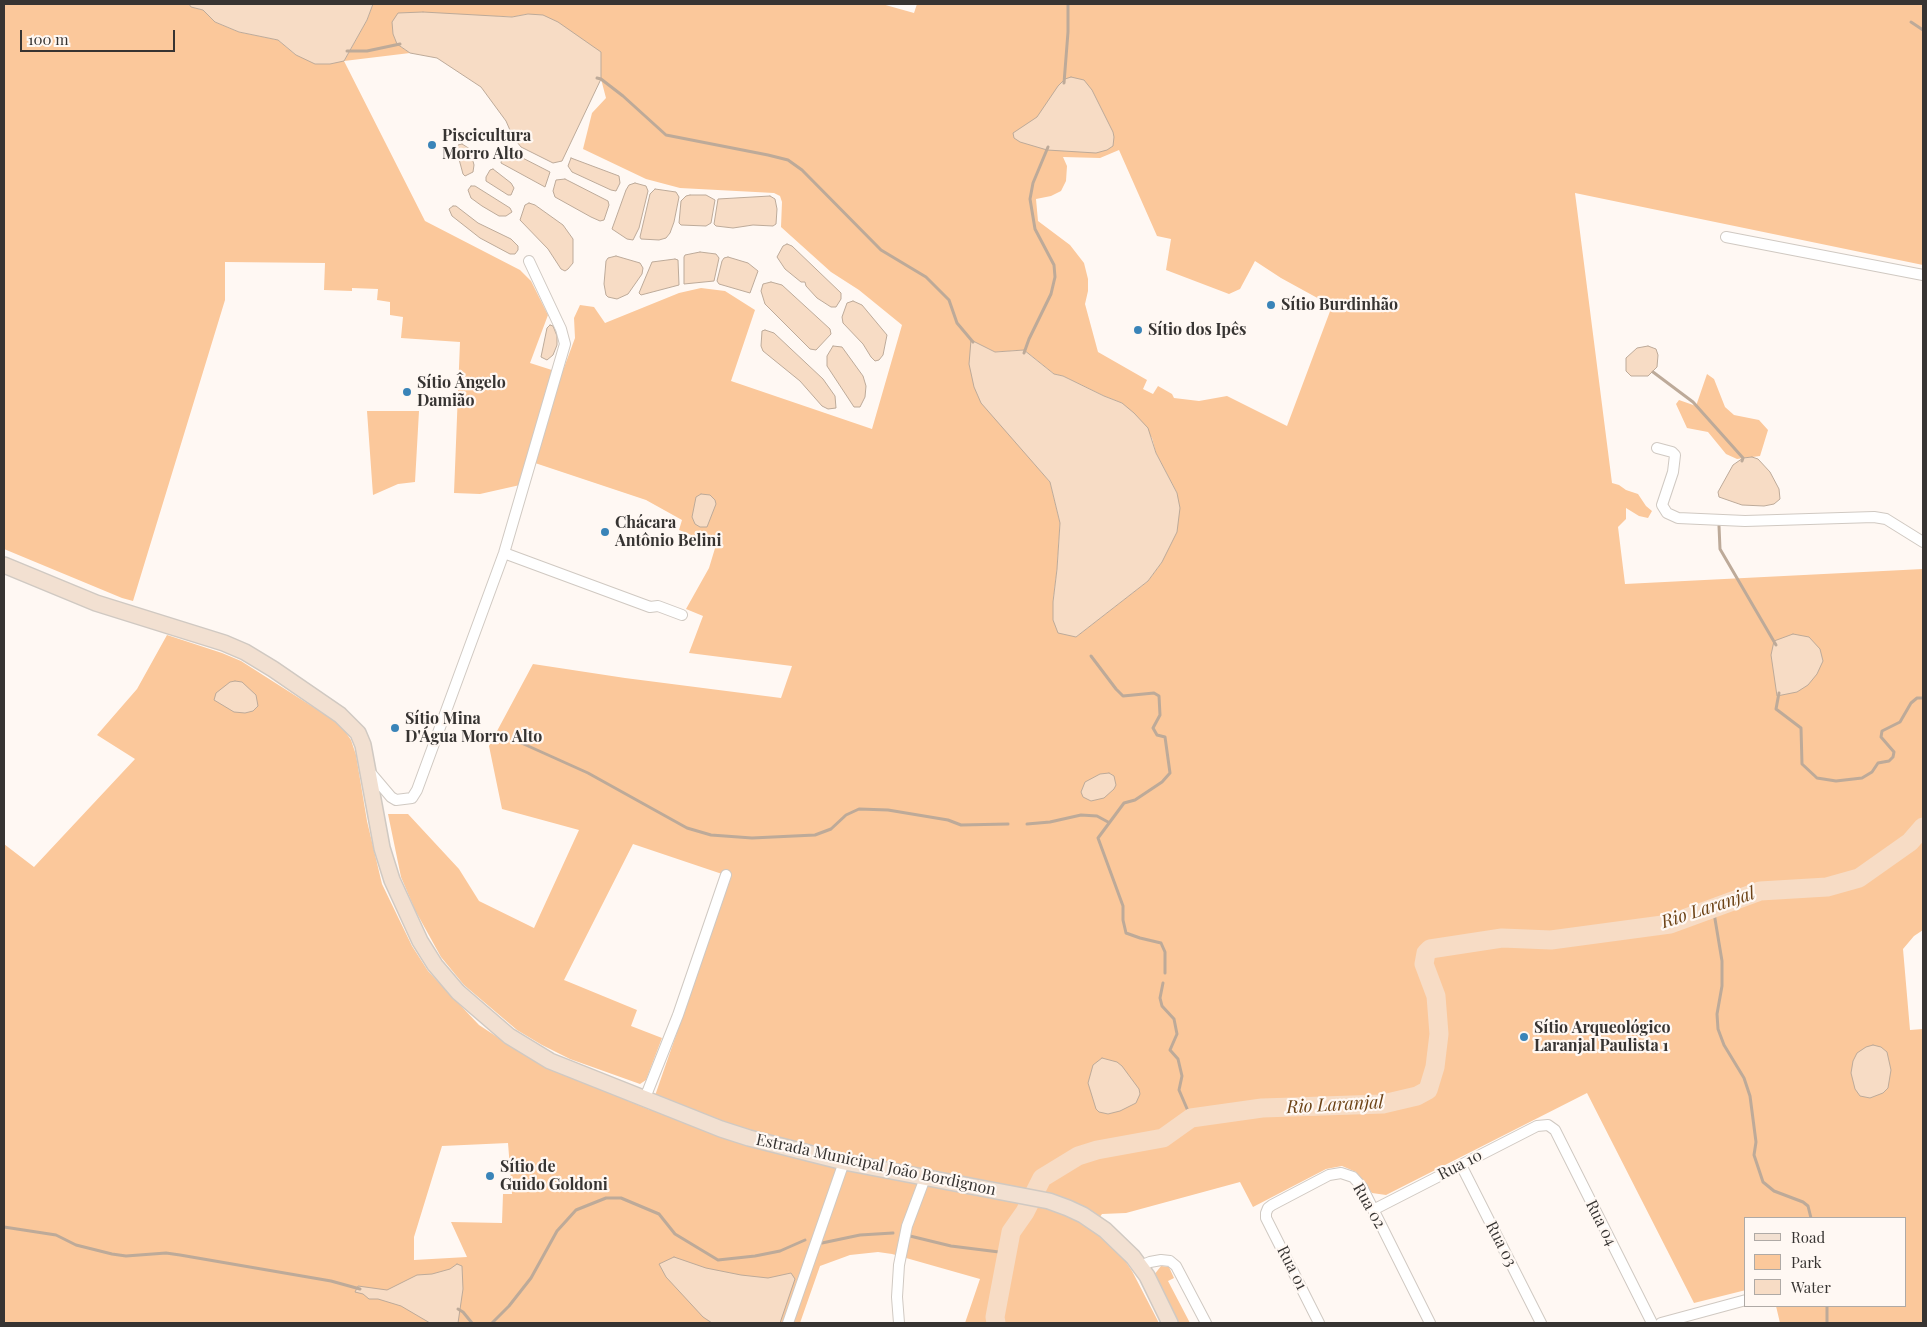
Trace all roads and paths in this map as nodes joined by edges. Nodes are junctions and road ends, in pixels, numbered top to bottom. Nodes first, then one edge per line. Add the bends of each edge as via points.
1 (1726, 238) dead end
2 (529, 261) dead end
3 (1923, 275) edge
4 (1657, 448) dead end
5 (1923, 542) edge
6 (504, 553) junction
7 (4, 565) edge
8 (682, 615) dead end
9 (368, 770) junction
10 (726, 875) dead end
11 (645, 1098) junction
12 (1548, 1125) joint
13 (844, 1162) junction
14 (1461, 1165) junction
15 (925, 1178) junction
16 (1373, 1210) junction
17 (1266, 1213) joint
18 (1140, 1266) junction
19 (1744, 1301) edge
20 (788, 1323) edge
21 (899, 1323) edge
22 (1170, 1323) edge
23 (1206, 1323) edge
24 (1319, 1323) edge
25 (1430, 1323) edge
26 (1541, 1323) edge
27 (1652, 1323) edge
28 (1661, 1323) edge

1 - 3 street
2 - 6 street via 565,344
4 - 5 street via 1675,455 1662,505 1666,513 1678,518 1745,521 1874,517 1886,519
6 - 8 street via 650,607 658,606
6 - 9 street via 412,798 396,800 391,797
7 - 9 main road, Estrada Municipal João Bordignon via 96,604 245,652 340,715 364,745
9 - 11 main road, Estrada Municipal João Bordignon via 382,848 392,880 420,941 435,965 452,985 509,1036 550,1060
10 - 11 street via 678,1015
11 - 13 main road, Estrada Municipal João Bordignon via 740,1135
12 - 14 street, Rua 10 via 1537,1126
12 - 27 street, Rua 04 via 1555,1130
13 - 15 main road, Estrada Municipal João Bordignon
13 - 20 street
14 - 16 street, Rua 10
14 - 26 street, Rua 03
15 - 18 main road, Estrada Municipal João Bordignon via 1068,1208 1094,1222
15 - 21 street via 907,1226 899,1264
16 - 17 street, Rua 02 via 1357,1181 1341,1173 1329,1175 1280,1201
16 - 25 street, Rua 02
17 - 24 street, Rua 01
18 - 22 main road, Estrada Municipal João Bordignon
18 - 23 street via 1161,1260 1176,1266
19 - 28 street

